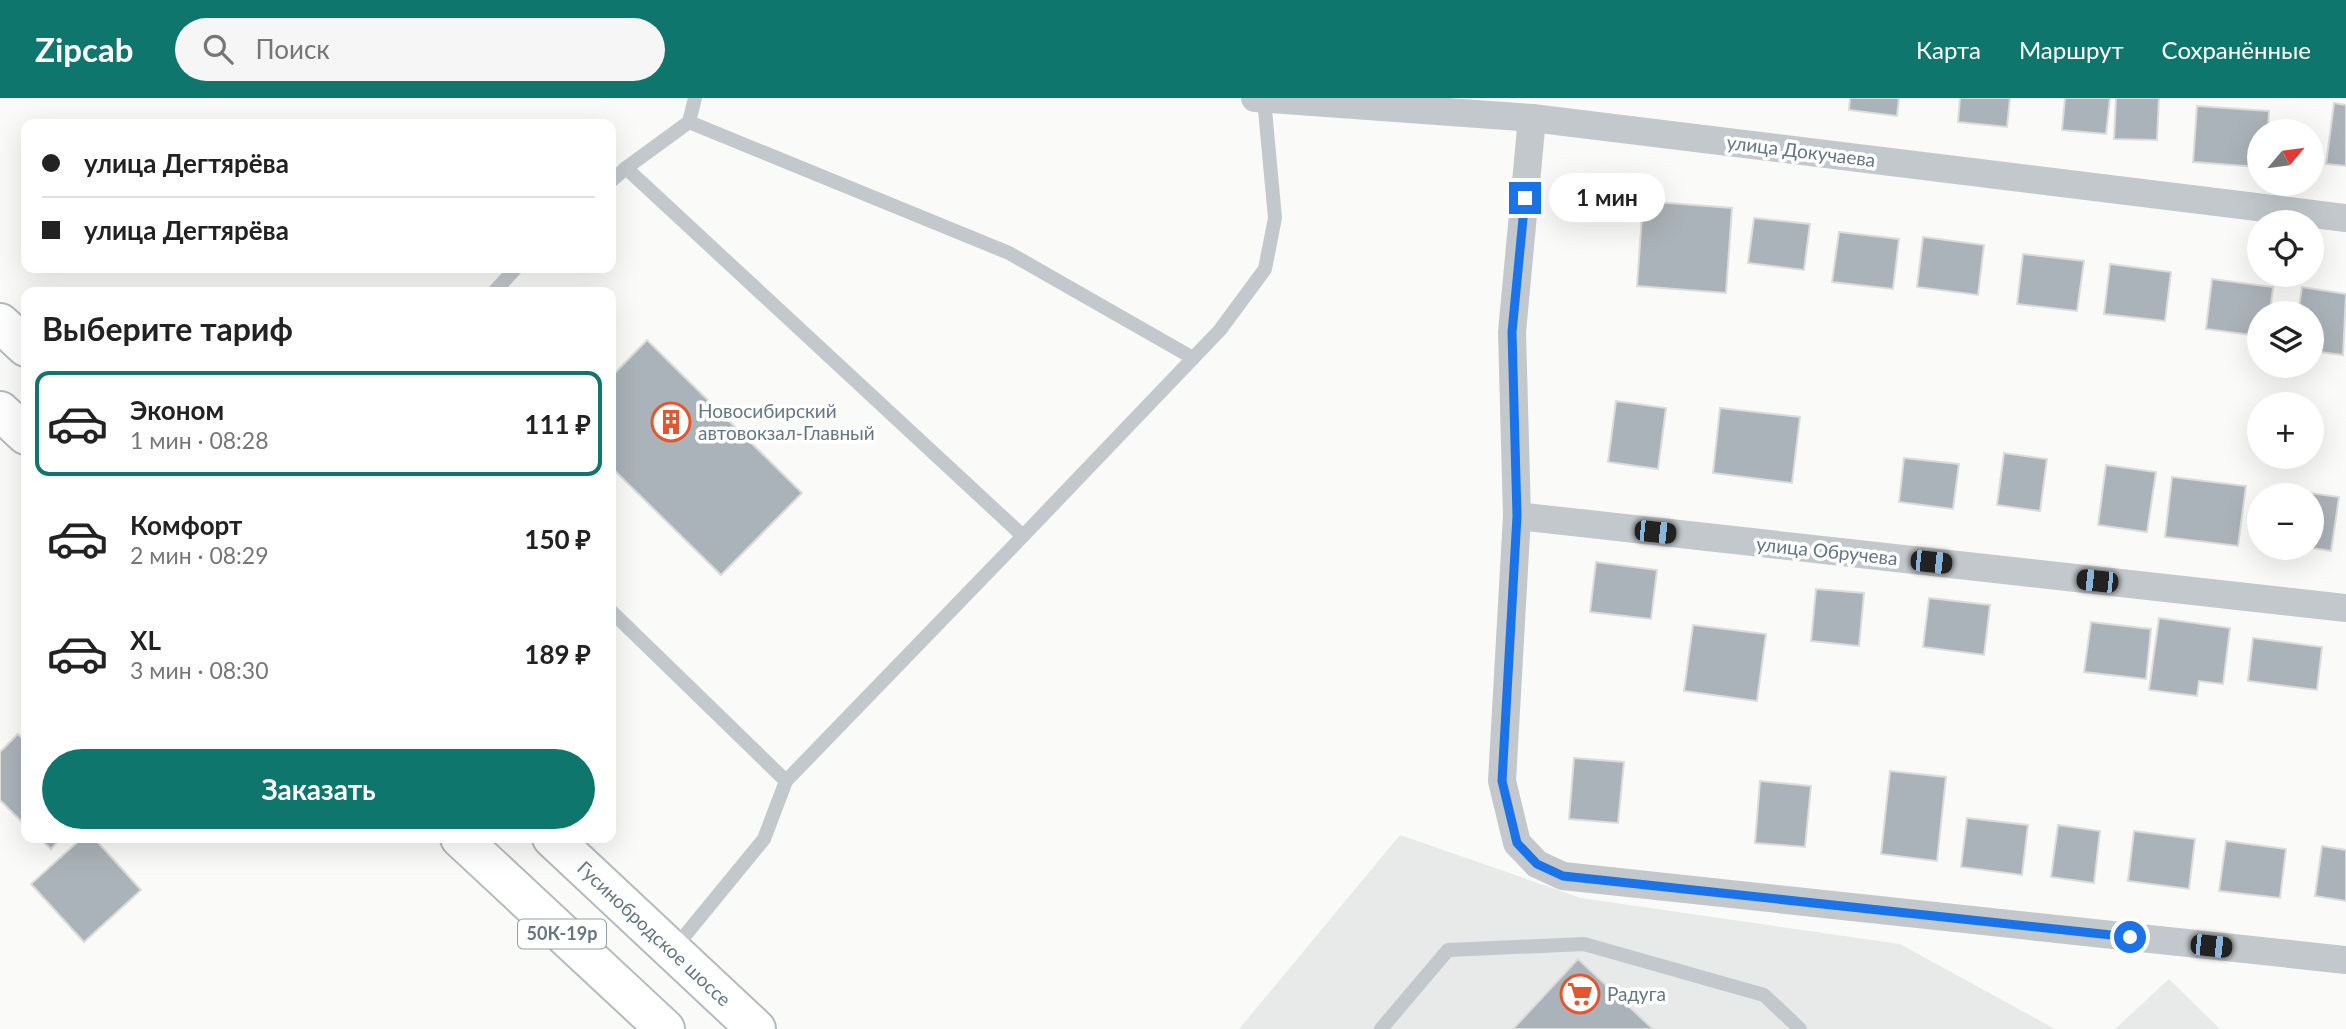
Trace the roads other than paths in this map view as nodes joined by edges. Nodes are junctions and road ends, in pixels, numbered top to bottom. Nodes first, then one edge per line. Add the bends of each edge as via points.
1 (695, 98) edge
2 (1255, 98) edge
3 (1264, 99) edge
4 (1418, 105) edge
5 (1532, 118) junction
6 (689, 122) junction
7 (626, 168) junction
8 (616, 177) edge
9 (2346, 218) edge
10 (511, 273) edge
11 (499, 287) edge
12 (0, 323) edge
13 (21, 342) edge
14 (1193, 358) junction
15 (0, 411) edge
16 (21, 430) edge
17 (1517, 516) junction
18 (1023, 536) junction
19 (2346, 608) edge
20 (616, 616) edge
21 (786, 781) junction
22 (465, 843) edge
23 (557, 843) edge
24 (672, 951) junction
25 (2346, 960) edge
26 (665, 1029) edge
27 (756, 1029) edge
28 (1381, 1029) edge
29 (1800, 1029) edge

1 - 6 lane
2 - 3 street, улица Докучаева
3 - 4 street, улица Докучаева
3 - 14 lane via 1275,218 1265,269
4 - 5 street, улица Докучаева
5 - 9 street, улица Докучаева
5 - 17 street via 1512,332
6 - 7 lane
6 - 14 lane via 1009,253
7 - 8 lane
7 - 18 lane
10 - 11 lane
12 - 13 main road
14 - 18 lane
15 - 16 main road
17 - 19 street, улица Обручева
17 - 25 street via 1502,781 1517,843 1537,864 1563,876
18 - 21 lane
20 - 21 lane
21 - 24 lane via 764,839
22 - 26 main road, 50К-19р
23 - 24 main road, Гусинобродское шоссе / 50К-19р
24 - 27 main road, Гусинобродское шоссе / 50К-19р
28 - 29 lane via 1448,950 1584,944 1764,995

